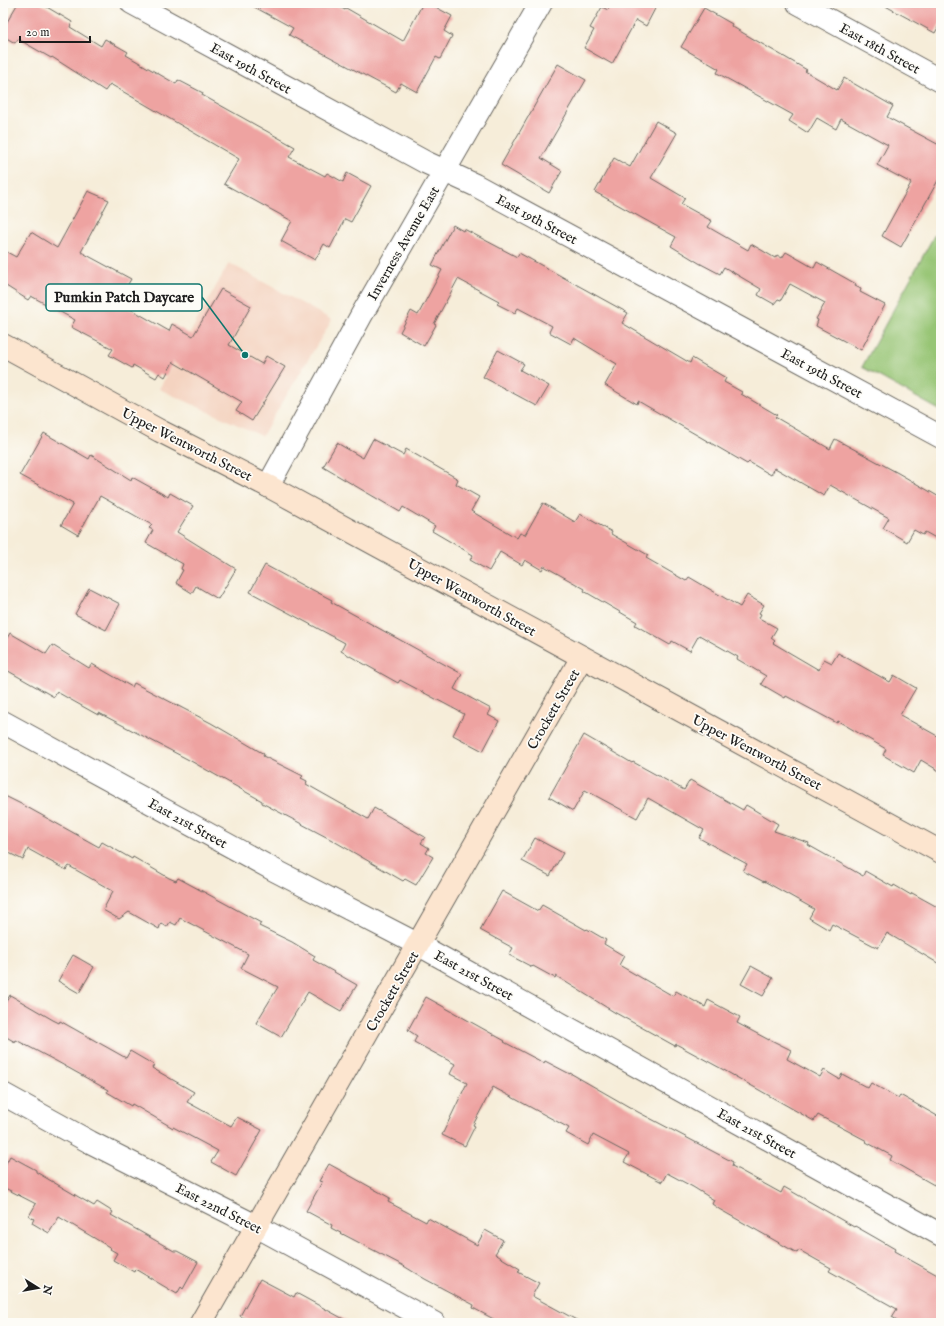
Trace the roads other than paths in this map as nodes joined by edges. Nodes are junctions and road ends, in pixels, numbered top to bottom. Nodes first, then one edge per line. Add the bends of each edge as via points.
1 (132, 3) edge
2 (541, 3) edge
3 (798, 3) edge
4 (941, 81) edge
5 (444, 172) junction
6 (3, 345) edge
7 (941, 437) edge
8 (268, 486) junction
9 (582, 657) junction
10 (3, 722) edge
11 (941, 852) edge
12 (419, 945) junction
13 (3, 1094) edge
14 (256, 1226) junction
15 (941, 1234) edge
16 (201, 1323) edge
17 (434, 1323) edge

1 - 5 street, East 19th Street
2 - 5 street, Inverness Avenue East
3 - 4 street, East 18th Street
5 - 7 street, East 19th Street via 475,185
5 - 8 street, Inverness Avenue East
6 - 8 main road, Upper Wentworth Street via 160,431
8 - 9 main road, Upper Wentworth Street
9 - 11 main road, Upper Wentworth Street
9 - 12 main road, Crockett Street
10 - 12 street, East 21st Street via 276,871
12 - 14 main road, Crockett Street
12 - 15 street, East 21st Street
13 - 14 street, East 22nd Street via 90,1142
14 - 16 main road, Crockett Street
14 - 17 street, East 22nd Street

